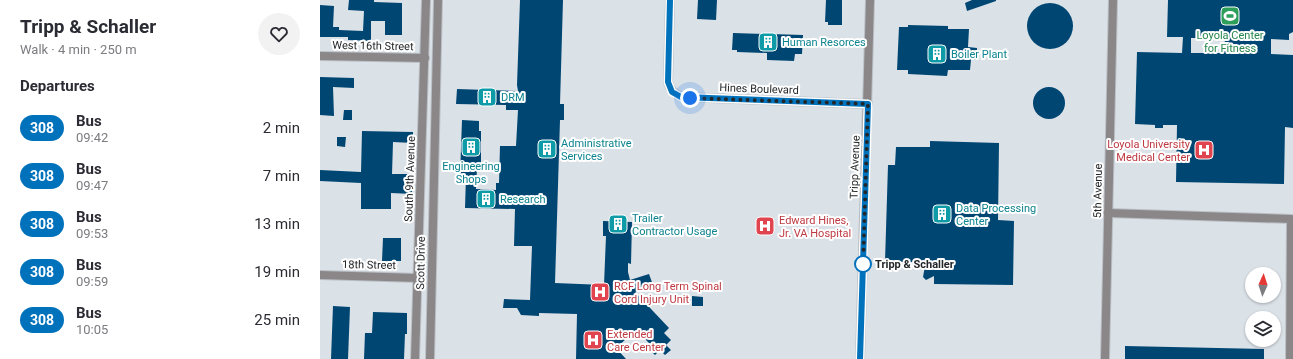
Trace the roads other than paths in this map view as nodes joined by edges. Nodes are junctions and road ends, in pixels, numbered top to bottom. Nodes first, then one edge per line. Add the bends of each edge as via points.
1 (426, 0) edge
2 (438, 0) edge
3 (670, 0) edge
4 (870, 0) edge
5 (1113, 0) edge
6 (320, 56) edge
7 (425, 58) junction
8 (868, 104) junction
9 (1108, 213) junction
10 (320, 275) edge
11 (418, 278) junction
12 (416, 359) edge
13 (430, 359) edge
14 (860, 359) edge
15 (1105, 359) edge
16 (1290, 359) edge

1 - 7 street, South 9th Avenue
2 - 13 street, Scott Drive
3 - 8 street, Hines Boulevard via 668,82 672,92 681,97
4 - 8 street, Tripp Avenue
5 - 9 street, 5th Avenue
6 - 7 street, West 16th Street
7 - 11 street, South 9th Avenue
8 - 14 street, Tripp Avenue
9 - 15 street, 5th Avenue
9 - 16 street via 1291,219
10 - 11 street, 18th Street
11 - 12 street, South 9th Avenue

